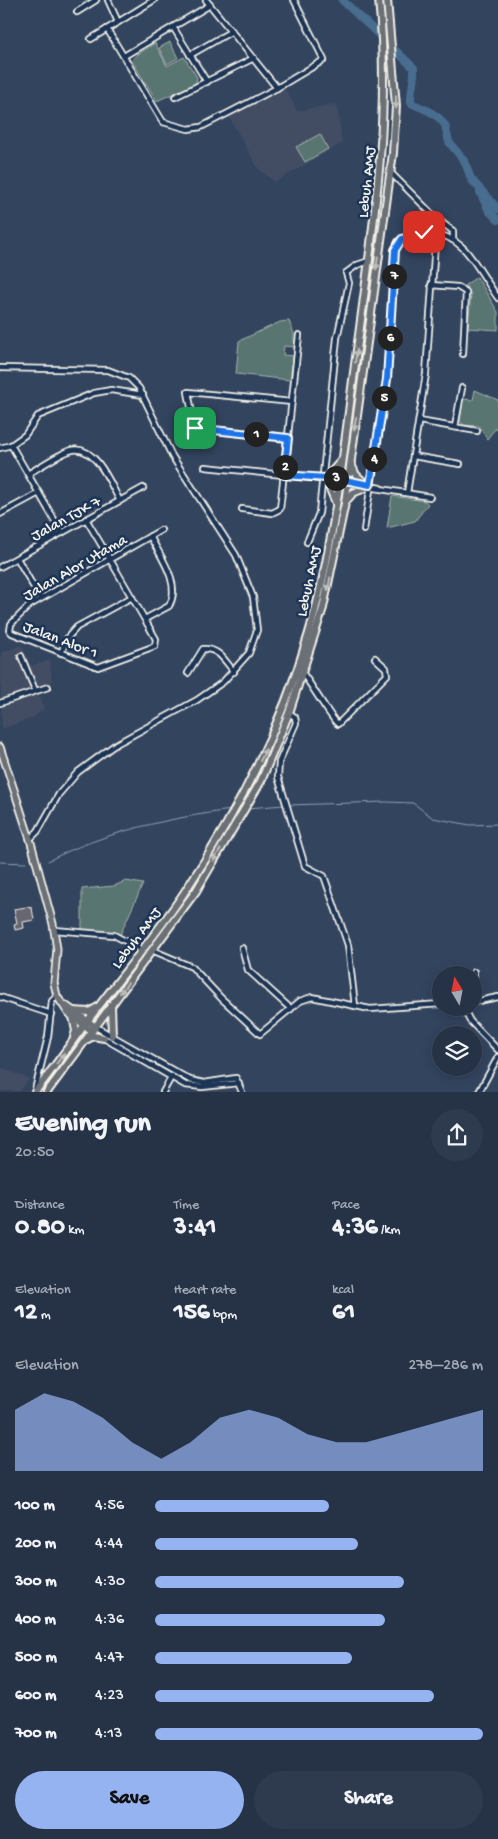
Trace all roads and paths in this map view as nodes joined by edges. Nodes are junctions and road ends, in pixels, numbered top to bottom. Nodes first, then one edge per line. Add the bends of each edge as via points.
1 (96, 0) edge
2 (108, 0) edge
3 (154, 0) edge
4 (206, 0) edge
5 (294, 0) edge
6 (379, 0) edge
7 (387, 0) edge
8 (144, 3) edge
9 (210, 5) junction
10 (77, 12) dead end
11 (118, 22) junction
12 (172, 27) junction
13 (107, 29) junction
14 (232, 31) junction
15 (91, 40) dead end
16 (190, 55) junction
17 (124, 56) junction
18 (254, 58) junction
19 (207, 82) junction
20 (277, 88) junction
21 (175, 97) dead end
22 (390, 171) junction
23 (453, 240) junction
24 (435, 243) dead end
25 (369, 261) junction
26 (432, 285) junction
27 (498, 298) edge
28 (299, 336) dead end
29 (464, 354) dead end
30 (0, 368) edge
31 (462, 388) dead end
32 (143, 395) junction
33 (292, 402) junction
34 (419, 421) junction
35 (455, 427) junction
36 (478, 431) dead end
37 (288, 438) junction
38 (11, 445) junction
39 (0, 448) edge
40 (413, 456) junction
41 (346, 460) junction
42 (460, 464) dead end
43 (205, 467) dead end
44 (28, 474) junction
45 (284, 475) junction
46 (325, 479) junction
47 (340, 481) junction
48 (348, 482) junction
49 (368, 486) junction
50 (143, 488) dead end
51 (39, 493) junction
52 (407, 493) junction
53 (430, 497) dead end
54 (120, 500) junction
55 (337, 504) junction
56 (345, 504) junction
57 (242, 509) dead end
58 (0, 514) edge
59 (86, 519) junction
60 (160, 530) dead end
61 (364, 530) dead end
62 (62, 533) junction
63 (150, 536) junction
64 (307, 542) dead end
65 (17, 558) junction
66 (110, 559) junction
67 (0, 567) edge
68 (132, 597) junction
69 (40, 598) junction
70 (145, 619) junction
71 (10, 631) joint
72 (61, 653) junction
73 (21, 656) dead end
74 (375, 658) dead end
75 (234, 672) junction
76 (188, 673) dead end
77 (303, 674) junction
78 (48, 688) dead end
79 (35, 690) junction
80 (0, 703) edge
81 (289, 713) junction
82 (0, 747) edge
83 (3, 766) edge
84 (30, 839) junction
85 (54, 930) junction
86 (242, 948) dead end
87 (142, 950) junction
88 (152, 950) junction
89 (0, 997) edge
90 (498, 997) edge
91 (58, 998) junction
92 (482, 1000) edge
93 (102, 1002) junction
94 (111, 1005) junction
95 (432, 1005) edge
96 (355, 1006) junction
97 (290, 1009) junction
98 (51, 1014) junction
99 (73, 1014) junction
100 (467, 1016) edge
101 (86, 1024) junction
102 (94, 1029) junction
103 (112, 1036) junction
104 (104, 1038) junction
105 (85, 1041) junction
106 (72, 1043) junction
107 (498, 1050) edge
108 (498, 1057) edge
109 (174, 1073) junction
110 (171, 1078) junction
111 (239, 1084) junction
112 (164, 1091) edge
113 (35, 1092) edge
114 (46, 1092) edge
115 (242, 1092) edge
116 (479, 1092) edge

1 - 10 street
2 - 11 street
3 - 8 street
4 - 9 street
5 - 20 street via 324,60
6 - 25 highway, Lebuh AMJ via 385,79 382,156
7 -> 22 highway, Lebuh AMJ via 396,106
8 - 11 street
9 - 12 street
9 - 14 street
11 - 13 street
12 - 16 street
12 - 17 street
13 - 15 street
13 - 17 street
14 - 16 street
14 - 18 street
16 - 19 street
17 - 20 street via 163,122 195,130
18 - 19 street
18 - 20 street
19 - 21 street
22 - 23 street via 453,231
22 -> 41 highway, Lebuh AMJ
23 - 27 street via 467,252
23 - 49 street via 424,232 402,239 396,246 387,379
24 - 26 street
41 -> 25 highway, Lebuh AMJ
25 - 46 street via 346,273 349,283 338,338
26 - 29 street via 458,287 466,292
26 - 34 street
28 - 33 street
30 - 32 street via 108,370 129,378
31 - 35 street
32 - 38 street via 111,390 94,393 38,416 26,435
32 - 75 street via 169,451 236,555 250,588 256,614 256,637 249,653
33 - 37 street
33 - 37 street via 188,392 195,428
34 - 35 street
34 - 40 street
35 - 36 street
37 - 45 street
38 - 39 street
38 - 44 street
40 - 42 street
40 - 52 street
41 - 46 highway
41 - 47 highway, Lebuh AMJ
41 - 48 highway, Lebuh AMJ
41 - 49 highway
43 - 45 street
44 - 51 street
44 - 54 street via 72,450 81,450 98,462
45 - 46 street
45 - 57 street via 280,509 272,513
46 - 47 street
46 - 55 highway
46 - 64 street via 319,513
47 - 48 street
47 - 55 highway, Lebuh AMJ
48 - 49 street
48 - 56 highway, Lebuh AMJ
49 - 52 street
49 - 56 highway via 353,494
49 - 61 street
50 - 54 street, Jalan TJK 7
51 - 58 street
51 - 62 street
52 - 53 street
54 - 59 street, Jalan TJK 7
87 -> 55 highway, Lebuh AMJ via 184,894 242,799 281,714 319,595
56 -> 77 highway, Lebuh AMJ via 327,596
59 - 62 street, Jalan TJK 7
59 - 66 street
60 - 63 street, Jalan Alor Utama
62 - 65 street, Jalan TJK 7
63 - 66 street, Jalan Alor Utama
63 - 70 street via 172,580 174,591 169,606
65 - 67 street, Jalan TJK 7
65 - 69 street
66 - 68 street
66 - 69 street, Jalan Alor Utama
68 - 70 street
68 - 72 street via 77,628 68,637
69 - 71 street, Jalan Alor Utama via 20,613 11,624
70 - 72 street, Jalan Alor 1 via 157,641 155,646 98,667
71 - 72 street, Jalan Alor 1
73 - 79 street
74 - 77 street via 386,668 387,675 338,724
75 - 76 street via 211,648 203,649
75 - 84 street via 197,700 131,735 85,766 59,794
77 - 81 highway, Lebuh AMJ
78 - 79 street
79 - 80 street
81 -> 88 highway, Lebuh AMJ via 249,802 196,891
81 - 96 street via 295,717 296,723 277,772 305,866 324,876 346,938
82 - 83 main road
83 - 84 main road
84 - 85 main road
85 - 87 street via 114,935
85 - 91 main road via 57,956 54,984
86 - 97 street via 248,970
87 - 93 highway, Lebuh AMJ
88 -> 94 highway, Lebuh AMJ
88 - 97 street via 197,970 221,998 260,1034
89 - 98 street
90 - 92 street
91 - 98 street via 52,1001
91 - 99 main road via 63,1008
93 - 99 highway via 89,1012
93 - 101 highway, Lebuh AMJ
94 - 102 highway, Lebuh AMJ
94 - 103 highway
95 - 96 street via 370,1009
96 - 97 street via 312,997
98 - 113 street
99 - 101 main road
99 - 106 highway via 76,1031
100 - 107 street
101 - 102 main road
101 - 106 highway, Lebuh AMJ
102 - 103 street
102 - 104 street
102 - 105 highway, Lebuh AMJ
103 - 109 street
104 - 105 highway via 93,1036
104 - 110 street
105 - 114 highway, Lebuh AMJ
113 -> 106 highway, Lebuh AMJ
108 - 116 street
109 - 110 street
109 - 111 street via 204,1083 236,1078
110 - 111 street via 185,1085 202,1087
110 - 112 street
111 - 115 street

